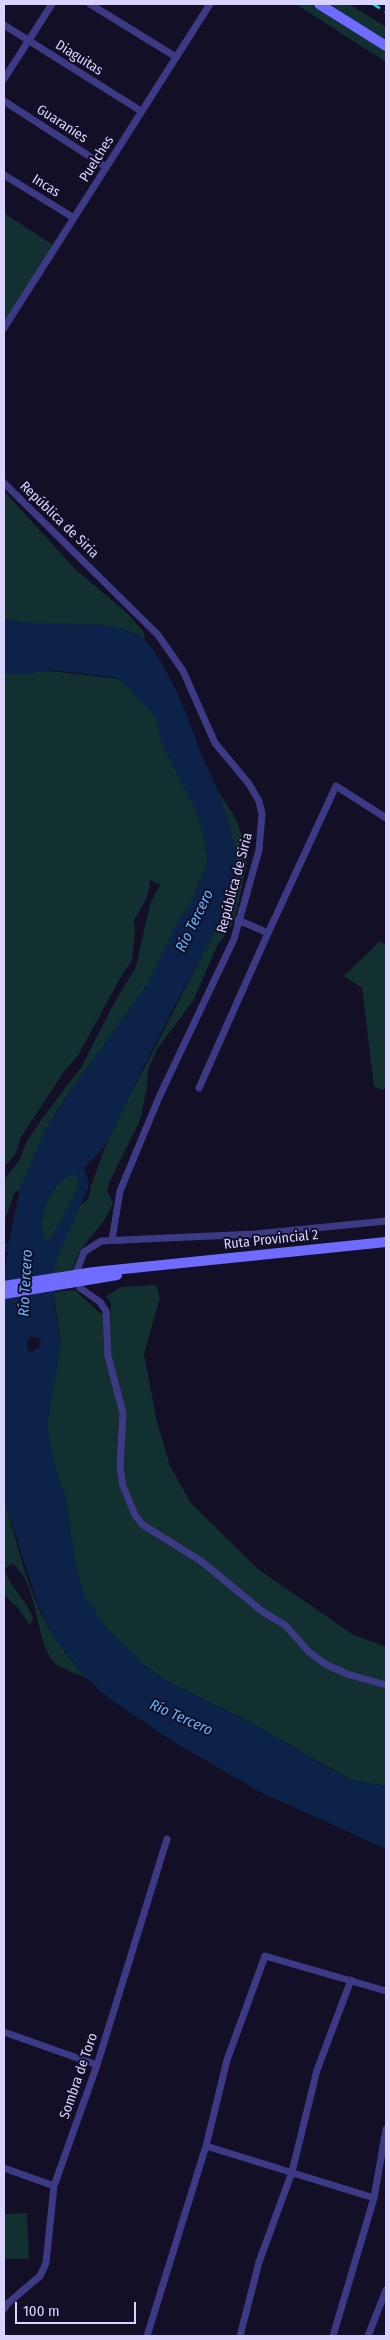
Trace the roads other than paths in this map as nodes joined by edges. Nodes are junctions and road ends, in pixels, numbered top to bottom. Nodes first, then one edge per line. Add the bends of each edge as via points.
1 (52, 4) edge
2 (90, 4) edge
3 (209, 4) edge
4 (319, 4) edge
5 (4, 25) edge
6 (28, 41) junction
7 (386, 46) edge
8 (176, 57) junction
9 (4, 79) edge
10 (4, 102) edge
11 (141, 111) junction
12 (106, 167) junction
13 (4, 175) edge
14 (74, 218) junction
15 (4, 328) edge
16 (4, 483) edge
17 (386, 818) edge
18 (238, 920) junction
19 (268, 933) junction
20 (199, 1088) dead end
21 (386, 1221) edge
22 (112, 1240) junction
23 (386, 1242) edge
24 (77, 1270) dead end
25 (95, 1276) junction
26 (4, 1286) edge
27 (80, 1288) dead end
28 (4, 1294) edge
29 (386, 1685) edge
30 (167, 1839) dead end
31 (351, 1980) junction
32 (386, 1991) edge
33 (4, 2032) edge
34 (97, 2066) junction
35 (386, 2129) edge
36 (206, 2146) junction
37 (4, 2168) edge
38 (292, 2172) junction
39 (54, 2186) junction
40 (374, 2198) junction
41 (386, 2290) edge
42 (383, 2305) edge
43 (4, 2309) edge
44 (150, 2336) edge
45 (240, 2336) edge
46 (333, 2336) edge
47 (368, 2336) edge

1 - 6 street
2 - 8 street
3 - 8 street, Puelches
4 - 7 main road
5 - 6 street, Diaguitas
6 - 9 street
6 - 11 street, Diaguitas
8 - 11 street, Puelches
10 - 12 street, Guaraníes
11 - 12 street, Puelches
12 - 14 street, Puelches
13 - 14 street, Incas
14 - 15 street, Puelches
16 - 18 street, República de Siria via 158,635 183,671 215,743 258,800 262,814 259,850
17 - 19 street via 336,786
18 - 19 street
18 - 22 street, República de Siria via 234,939 160,1095 120,1191
19 - 20 street
21 - 22 street via 255,1234
22 - 24 street via 90,1246 80,1258
23 - 25 main road, Ruta Provincial 2 via 159,1265
25 - 26 main road, Ruta Provincial 2
25 - 28 main road, Ruta Provincial 2
27 - 29 street via 100,1302 106,1311 108,1356 123,1413 120,1466 123,1486 135,1515 148,1528 201,1561 263,1612 285,1625 309,1652 325,1664
30 - 34 street, Sombra de Toro
31 - 32 street
31 - 36 street via 265,1956 227,2060
31 - 38 street via 315,2077
33 - 34 street
34 - 39 street, Sombra de Toro
35 - 40 street
36 - 38 street
36 - 44 street
37 - 39 street
38 - 40 street
38 - 45 street via 259,2262
39 - 43 street, Sombra de Toro via 46,2263 40,2276
40 - 46 street
41 - 42 street
42 - 47 street

